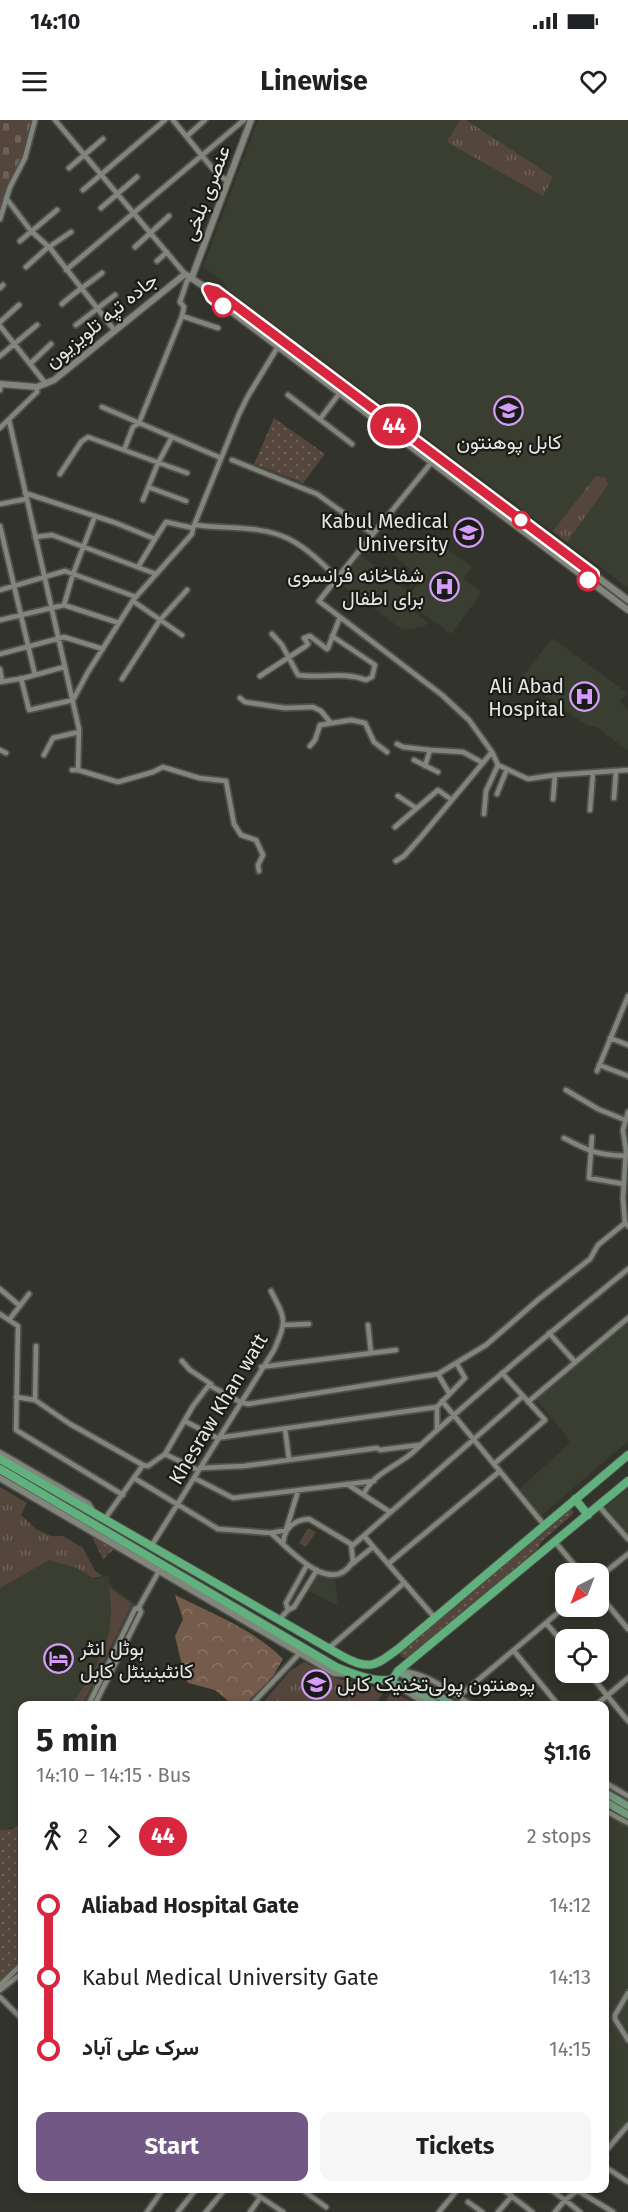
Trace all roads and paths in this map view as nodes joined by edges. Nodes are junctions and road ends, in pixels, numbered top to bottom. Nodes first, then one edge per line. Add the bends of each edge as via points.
1 (35, 120) edge
2 (55, 120) edge
3 (165, 120) edge
4 (173, 120) edge
5 (205, 120) edge
6 (244, 120) edge
7 (251, 120) edge
8 (187, 136) junction
9 (103, 139) dead end
10 (84, 154) junction
11 (202, 156) junction
12 (69, 168) dead end
13 (101, 175) junction
14 (137, 177) dead end
15 (228, 181) junction
16 (82, 190) dead end
17 (118, 194) junction
18 (6, 198) junction
19 (101, 208) dead end
20 (57, 210) dead end
21 (133, 213) junction
22 (169, 216) dead end
23 (0, 219) edge
24 (31, 231) junction
25 (71, 232) dead end
26 (151, 233) junction
27 (20, 241) dead end
28 (135, 247) dead end
29 (50, 248) junction
30 (167, 252) junction
31 (157, 261) dead end
32 (26, 267) dead end
33 (66, 270) junction
34 (102, 273) dead end
35 (185, 274) junction
36 (192, 277) junction
37 (81, 287) junction
38 (208, 289) junction
39 (115, 294) dead end
40 (62, 304) dead end
41 (19, 305) dead end
42 (96, 308) junction
43 (182, 316) junction
44 (0, 324) edge
45 (37, 325) dead end
46 (76, 325) dead end
47 (218, 328) dead end
48 (115, 331) junction
49 (282, 341) junction
50 (15, 343) junction
51 (51, 344) dead end
52 (278, 347) junction
53 (0, 356) edge
54 (31, 363) junction
55 (46, 384) junction
56 (0, 386) edge
57 (37, 387) junction
58 (339, 394) junction
59 (288, 395) dead end
60 (102, 407) dead end
61 (320, 419) junction
62 (9, 420) junction
63 (388, 420) junction
64 (139, 423) junction
65 (383, 427) junction
66 (0, 428) edge
67 (172, 437) junction
68 (352, 444) dead end
69 (123, 450) junction
70 (221, 458) junction
71 (232, 460) dead end
72 (158, 463) junction
73 (431, 463) junction
74 (187, 473) dead end
75 (60, 474) dead end
76 (148, 487) junction
77 (25, 496) junction
78 (143, 500) dead end
79 (186, 501) dead end
80 (0, 504) edge
81 (95, 516) junction
82 (520, 520) junction
83 (0, 526) edge
84 (516, 526) junction
85 (194, 527) junction
86 (373, 534) junction
87 (35, 537) junction
88 (155, 539) junction
89 (84, 546) junction
90 (138, 567) junction
91 (73, 574) junction
92 (156, 574) junction
93 (593, 574) junction
94 (44, 576) junction
95 (338, 578) junction
96 (588, 580) junction
97 (15, 586) junction
98 (0, 590) edge
99 (187, 591) dead end
100 (134, 599) junction
101 (628, 600) edge
102 (64, 605) junction
103 (51, 608) junction
104 (628, 610) edge
105 (20, 616) junction
106 (340, 617) junction
107 (0, 620) edge
108 (160, 620) junction
109 (119, 623) junction
110 (272, 634) dead end
111 (182, 635) dead end
112 (332, 636) junction
113 (57, 640) junction
114 (27, 647) junction
115 (103, 649) junction
116 (0, 654) edge
117 (290, 657) junction
118 (64, 667) junction
119 (0, 669) edge
120 (35, 675) junction
121 (260, 676) dead end
122 (21, 678) junction
123 (122, 679) dead end
124 (1, 682) edge
125 (240, 698) dead end
126 (73, 700) junction
127 (330, 722) junction
128 (79, 732) junction
129 (397, 744) dead end
130 (310, 746) dead end
131 (0, 750) edge
132 (430, 750) junction
133 (387, 752) dead end
134 (492, 752) junction
135 (6, 753) dead end
136 (44, 755) dead end
137 (414, 760) dead end
138 (483, 763) junction
139 (498, 765) junction
140 (425, 766) junction
141 (507, 770) junction
142 (628, 770) edge
143 (616, 771) junction
144 (438, 772) dead end
145 (593, 773) junction
146 (555, 775) junction
147 (497, 794) dead end
148 (398, 796) dead end
149 (614, 798) dead end
150 (553, 799) dead end
151 (452, 800) junction
152 (416, 808) junction
153 (590, 810) dead end
154 (484, 814) dead end
155 (395, 827) dead end
156 (396, 861) dead end
157 (259, 871) dead end
158 (628, 996) edge
159 (621, 1011) junction
160 (628, 1014) edge
161 (610, 1038) junction
162 (628, 1045) edge
163 (599, 1065) junction
164 (597, 1071) dead end
165 (628, 1076) edge
166 (566, 1089) dead end
167 (628, 1112) edge
168 (625, 1120) junction
169 (592, 1137) dead end
170 (564, 1138) dead end
171 (591, 1152) junction
172 (626, 1156) junction
173 (624, 1184) junction
174 (627, 1225) edge
175 (628, 1269) edge
176 (0, 1289) edge
177 (271, 1291) dead end
178 (29, 1294) dead end
179 (20, 1306) junction
180 (0, 1314) edge
181 (628, 1318) edge
182 (9, 1320) junction
183 (309, 1324) dead end
184 (368, 1325) dead end
185 (284, 1327) junction
186 (549, 1334) junction
187 (36, 1346) dead end
188 (396, 1350) dead end
189 (371, 1353) junction
190 (182, 1361) dead end
191 (575, 1362) junction
192 (457, 1364) junction
193 (261, 1367) junction
194 (502, 1373) junction
195 (438, 1374) junction
196 (211, 1384) junction
197 (449, 1393) junction
198 (523, 1396) junction
199 (16, 1397) junction
200 (35, 1400) junction
201 (442, 1401) junction
202 (240, 1402) junction
203 (528, 1402) junction
204 (437, 1407) junction
205 (454, 1415) junction
206 (185, 1421) junction
207 (285, 1428) junction
208 (437, 1430) junction
209 (217, 1438) junction
210 (474, 1440) junction
211 (419, 1445) junction
212 (405, 1447) junction
213 (0, 1453) edge
214 (165, 1454) junction
215 (628, 1455) edge
216 (407, 1457) junction
217 (0, 1459) edge
218 (289, 1459) junction
219 (494, 1464) junction
220 (143, 1465) junction
221 (0, 1468) edge
222 (199, 1469) junction
223 (501, 1471) junction
224 (0, 1478) edge
225 (134, 1478) junction
226 (194, 1478) junction
227 (374, 1481) junction
228 (628, 1481) edge
229 (347, 1484) junction
230 (298, 1491) junction
231 (364, 1494) junction
232 (123, 1495) junction
233 (575, 1499) junction
234 (178, 1504) junction
235 (598, 1505) junction
236 (64, 1511) junction
237 (390, 1512) junction
238 (95, 1515) junction
239 (588, 1515) junction
240 (104, 1520) junction
241 (544, 1526) junction
242 (286, 1530) junction
243 (271, 1533) junction
244 (364, 1536) junction
245 (628, 1539) edge
246 (555, 1542) junction
247 (284, 1544) junction
248 (152, 1545) junction
249 (352, 1546) junction
250 (373, 1548) junction
251 (628, 1554) edge
252 (141, 1557) junction
253 (573, 1563) edge
254 (352, 1564) junction
255 (388, 1564) junction
256 (307, 1565) junction
257 (609, 1569) edge
258 (317, 1570) junction
259 (159, 1571) junction
260 (404, 1583) junction
261 (609, 1606) edge
262 (140, 1607) junction
263 (288, 1610) junction
264 (555, 1615) edge
265 (435, 1618) junction
266 (279, 1620) junction
267 (546, 1623) junction
268 (628, 1629) edge
269 (555, 1633) edge
270 (328, 1648) junction
271 (514, 1651) junction
272 (299, 1654) junction
273 (385, 1659) junction
274 (377, 1664) junction
275 (399, 1671) junction
276 (357, 1675) junction
277 (628, 1678) edge
278 (387, 1681) junction
279 (597, 1683) edge
280 (458, 1696) junction
281 (607, 1696) junction
282 (90, 1701) edge
283 (96, 1701) edge
284 (255, 1701) edge
285 (421, 1701) edge
286 (432, 1701) edge
287 (447, 1701) edge
288 (466, 1701) edge
289 (556, 1701) edge
290 (601, 1701) edge
291 (628, 1721) edge
292 (609, 1785) edge
293 (609, 1795) edge
294 (628, 1796) edge
295 (609, 1804) edge
296 (628, 1806) edge
297 (609, 1813) edge
298 (628, 1815) edge
299 (628, 1823) edge
300 (18, 1967) edge
301 (18, 1976) edge
302 (0, 1983) edge
303 (8, 1985) junction
304 (0, 1990) edge
305 (628, 1994) edge
306 (0, 1997) edge
307 (18, 2015) edge
308 (628, 2040) edge
309 (628, 2125) edge
310 (626, 2132) edge
311 (609, 2149) edge
312 (609, 2169) edge
313 (628, 2182) edge
314 (160, 2193) edge
315 (193, 2193) edge
316 (222, 2193) edge
317 (254, 2193) edge
318 (307, 2193) edge
319 (455, 2193) edge
320 (508, 2193) edge
321 (555, 2193) edge
322 (574, 2193) edge
323 (586, 2193) edge
324 (512, 2196) junction
325 (260, 2198) junction
326 (565, 2200) junction
327 (468, 2202) dead end
328 (326, 2207) dead end
329 (147, 2212) edge
330 (178, 2212) edge
331 (206, 2212) edge
332 (250, 2212) edge
333 (283, 2212) edge
334 (439, 2212) edge
335 (482, 2212) edge
336 (498, 2212) edge
337 (532, 2212) edge
338 (555, 2212) edge
339 (580, 2212) edge
340 (613, 2212) edge

1 - 18 street via 25,158
2 - 10 street
3 - 13 street
4 - 8 street
5 - 8 street
6 - 11 street
7 - 15 street, عنصری بلخی
8 - 11 street
9 - 10 street
10 - 12 street
10 - 13 street
11 - 15 street
11 - 21 street
13 - 16 street
13 - 17 street
14 - 17 street
15 - 36 street, عنصری بلخی
17 - 19 street
17 - 21 street
18 - 23 street
18 - 24 street
20 - 24 street
21 - 26 street
21 - 33 street
22 - 26 street
24 - 27 street
24 - 29 street
25 - 29 street
26 - 28 street
26 - 30 street
29 - 32 street
29 - 33 street
30 - 31 street
30 - 35 street
33 - 37 street
34 - 37 street
35 - 36 street
35 - 48 street, جاده تپه تلویزیون
36 - 38 street
36 - 43 street via 180,302 184,307
37 - 40 street
37 - 42 street
38 - 49 street
38 - 52 street via 212,297
39 - 42 street
41 - 44 street
42 - 46 street
42 - 48 street
43 - 47 street
43 - 64 street
44 - 50 street
45 - 50 street
48 - 55 street, جاده تپه تلویزیون
49 - 52 street
49 - 63 street
50 - 53 street
50 - 54 street
51 - 54 street
52 - 58 street
52 - 70 street via 248,396
54 - 55 street
55 - 57 street, جاده تپه تلویزیون
56 - 57 street, جاده تپه تلویزیون
57 - 62 street via 37,392
58 - 61 street
58 - 65 street
59 - 61 street
60 - 64 street
61 - 68 street
62 - 66 street
62 - 77 street
63 - 65 street
63 - 82 street
64 - 67 street
64 - 69 street via 133,427
65 - 73 street
67 - 70 street
67 - 72 street
69 - 72 street
69 - 75 street via 88,437
70 - 85 street
71 - 86 street via 317,494
72 - 74 street
72 - 76 street
73 - 84 street
73 - 86 street
76 - 78 street
76 - 79 street
77 - 80 street
77 - 81 street
77 - 87 street
81 - 88 street
81 - 89 street
82 - 84 street
82 - 93 street
83 - 97 street
84 - 96 street
85 - 88 street via 166,522
85 - 92 street
85 - 95 street via 241,528 283,537
86 - 95 street
87 - 89 street via 52,535
87 - 94 street
88 - 90 street
89 - 90 street
89 - 91 street
90 - 92 street
91 - 94 street
91 - 100 street
91 - 102 street
92 - 100 street
93 - 96 street
93 - 101 street
94 - 97 street
94 - 103 street
95 - 106 street via 319,600
96 - 104 street
97 - 98 street
97 - 105 street
99 - 108 street
100 - 108 street
100 - 109 street
102 - 103 street
102 - 109 street
103 - 105 street
103 - 113 street
105 - 107 street
105 - 114 street
106 - 112 street
106 - 134 street via 442,695 469,720
108 - 111 street
108 - 123 street
109 - 115 street
110 - 117 street
112 - 117 street via 327,650 310,636 304,638 308,644
112 - 117 street via 375,665 372,678 298,675
113 - 114 street
113 - 115 street via 69,637
113 - 118 street
114 - 116 street
114 - 120 street
115 - 126 street
117 - 121 street
118 - 120 street
118 - 126 street
119 - 124 street
120 - 122 street
122 - 124 street
122 - 126 street via 29,710
125 - 127 street via 244,702 285,708 313,707
126 - 128 street
127 - 130 street via 318,727
127 - 133 street via 365,723 374,742
128 - 136 street via 54,738
128 - 157 street via 75,770 118,782 163,767 226,781 234,824 241,835 256,840 263,855
129 - 132 street
131 - 135 street
132 - 138 street via 466,753
132 - 140 street
134 - 138 street
134 - 139 street
137 - 140 street
138 - 151 street
139 - 141 street
139 - 154 street via 486,791
140 - 144 street
141 - 146 street via 528,779
141 - 147 street
142 - 143 street
143 - 145 street
143 - 149 street
145 - 146 street
145 - 153 street
146 - 150 street
148 - 152 street
151 - 152 street via 439,789
151 - 156 street
152 - 155 street
158 - 159 street
159 - 160 street
159 - 161 street
161 - 162 street
161 - 163 street
163 - 164 street
163 - 165 street
166 - 168 street
167 - 168 street
168 - 172 street
169 - 171 street
170 - 171 street
171 - 172 street
171 - 173 street via 589,1178
172 - 173 street
173 - 174 street via 622,1198
174 - 192 street via 598,1245 590,1259 486,1345
175 - 186 street
176 - 179 street
177 - 185 street
178 - 179 street
179 - 182 street
180 - 182 street
181 - 191 street
182 - 199 street via 18,1326
183 - 185 street
184 - 189 street
185 - 193 street, Khesraw Khan watt
186 - 191 street
186 - 194 street
187 - 200 street
188 - 189 street
189 - 193 street
190 - 196 street
191 - 203 street
192 - 195 street
192 - 197 street via 465,1378
193 - 202 street, Khesraw Khan watt
194 - 198 street
194 - 205 street
195 - 197 street
195 - 202 street via 248,1404
196 - 202 street
196 - 206 street
197 - 201 street
198 - 203 street
198 - 210 street
199 - 200 street
199 - 232 street via 16,1430
200 - 220 street
201 - 204 street
201 - 205 street
202 - 209 street, Khesraw Khan watt
203 - 219 street via 545,1420
204 - 207 street
204 - 208 street
205 - 208 street
205 - 210 street
206 - 209 street
206 - 214 street
207 - 209 street
207 - 218 street
208 - 211 street
209 - 222 street, Khesraw Khan watt
210 - 219 street
210 - 237 street
211 - 212 street
211 - 216 street
212 - 216 street
212 - 218 street
213 - 238 street via 87,1504
214 - 220 street via 148,1466
214 - 222 street
215 - 233 main road
216 - 227 street
217 - 238 main road
218 - 222 street
219 - 223 street
220 - 225 street
221 - 236 main road
222 - 226 street, Khesraw Khan watt
223 - 241 street
223 - 255 street
224 - 236 street
225 - 232 street
225 - 234 street
226 - 230 street via 233,1498
226 - 234 street, Khesraw Khan watt
227 - 229 street
227 - 231 street
228 - 235 main road
229 - 230 street
229 - 231 street
230 - 242 street
231 - 237 street
232 - 240 street
233 - 239 main road
233 - 241 main road
234 - 243 street via 218,1529
234 - 248 street, Khesraw Khan watt
235 - 239 main road
235 - 245 street
236 - 252 main road
237 - 244 street
238 - 240 main road
239 - 246 main road
240 - 248 main road
241 - 265 main road
242 - 243 street
242 - 247 street
242 - 249 street via 309,1519
243 - 247 street
244 - 249 street
244 - 250 street
246 - 253 street
246 - 275 main road
247 - 256 street
248 - 266 main road
249 - 254 street
250 - 254 street
250 - 255 street
251 - 257 street
252 - 259 street
252 - 276 main road via 336,1667
254 - 258 street via 333,1575
255 - 260 street
256 - 258 street
256 - 263 street via 286,1603
258 - 263 street via 294,1607
259 - 262 street
259 - 272 street
260 - 265 street
260 - 270 street
261 - 268 street
262 - 282 street via 135,1609
262 - 283 street via 141,1612
263 - 266 street
264 - 267 street
265 - 273 main road
266 - 270 main road
267 - 269 street
267 - 271 street
270 - 274 main road via 359,1664
271 - 280 street
271 - 289 street
272 - 276 street via 334,1674
272 - 284 street
273 - 274 main road
273 - 275 main road via 395,1661
274 - 278 main road via 376,1673
275 - 278 main road
275 - 280 street via 413,1672
275 - 287 main road
276 - 278 main road
277 - 281 street
278 - 285 street
278 - 286 main road via 410,1688
279 - 281 street
280 - 288 street
281 - 290 street
281 - 291 street
292 - 294 street
293 - 296 main road
295 - 298 main road
297 - 299 street
300 - 302 street
301 - 303 street
302 - 303 street
303 - 304 street
305 - 308 street via 615,2019
306 - 307 street
309 - 310 street
310 - 311 street
312 - 313 street
314 - 329 street
315 - 330 street
316 - 331 street
317 - 325 street
318 - 328 street
319 - 334 street
320 - 324 street
321 - 326 street
322 - 326 street
323 - 340 street
324 - 336 street
324 - 337 street
325 - 332 street
325 - 333 street
326 - 338 street
326 - 339 street
327 - 335 street

